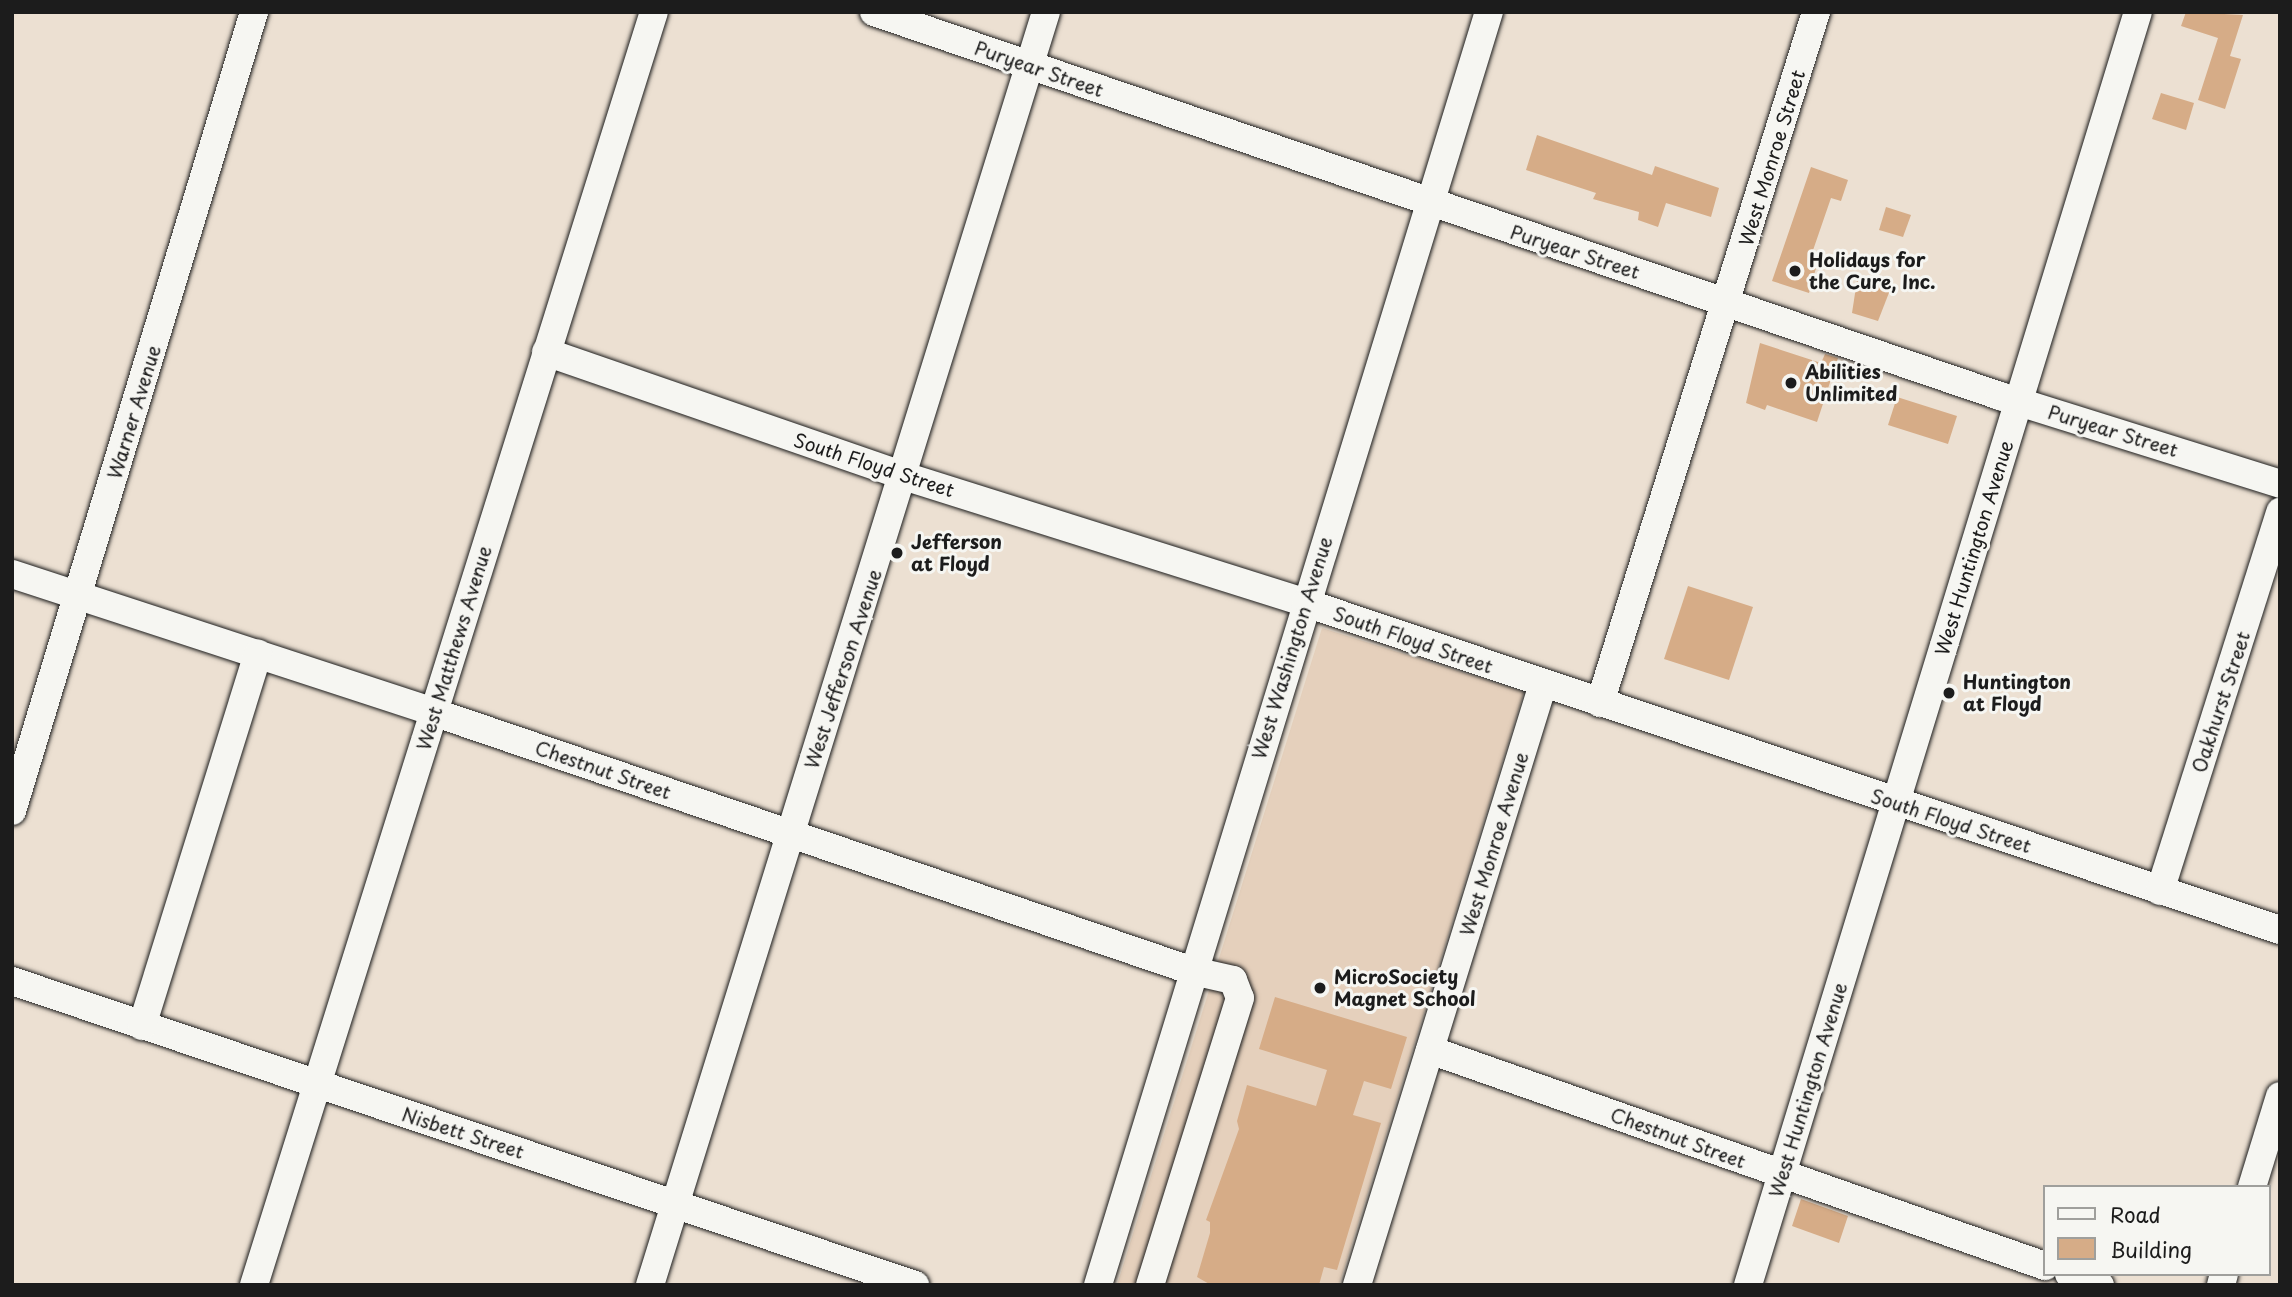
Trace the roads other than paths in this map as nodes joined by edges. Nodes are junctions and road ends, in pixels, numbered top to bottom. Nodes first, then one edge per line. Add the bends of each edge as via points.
1 (254, 12) edge
2 (654, 12) edge
3 (874, 12) edge
4 (1046, 12) edge
5 (1489, 12) edge
6 (1816, 12) edge
7 (2138, 12) edge
8 (1030, 66) junction
9 (1432, 204) junction
10 (1728, 303) junction
11 (546, 352) junction
12 (2018, 402) junction
13 (904, 476) junction
14 (2280, 484) edge
15 (2280, 512) edge
16 (12, 574) edge
17 (79, 596) junction
18 (1306, 603) junction
19 (258, 654) junction
20 (1543, 684) junction
21 (1600, 703) junction
22 (433, 712) junction
23 (1897, 803) junction
24 (12, 811) edge
25 (791, 834) junction
26 (2160, 891) junction
27 (2280, 930) edge
28 (1193, 971) junction
29 (12, 981) edge
30 (142, 1026) junction
31 (1430, 1050) junction
32 (317, 1085) junction
33 (2280, 1096) edge
34 (1781, 1175) junction
35 (2253, 1185) edge
36 (676, 1203) junction
37 (2044, 1266) edge
38 (2074, 1276) edge
39 (254, 1285) edge
40 (650, 1285) edge
41 (915, 1285) edge
42 (1098, 1285) edge
43 (1150, 1285) edge
44 (1357, 1285) edge
45 (1748, 1285) edge
46 (2099, 1285) edge

1 - 17 street, Warner Avenue
2 - 11 street, West Matthews Avenue
3 - 8 street, Puryear Street
4 - 8 street, West Jefferson Avenue
5 - 9 street, West Washington Avenue
6 - 10 street, West Monroe Street
7 - 12 street, West Huntington Avenue
8 - 9 street, Puryear Street
8 - 13 street, West Jefferson Avenue
9 - 10 street, Puryear Street
9 - 18 street, West Washington Avenue
10 - 12 street, Puryear Street
10 - 21 street
11 - 13 street, South Floyd Street
11 - 22 street, West Matthews Avenue
12 - 14 street, Puryear Street
12 - 23 street, West Huntington Avenue
13 - 18 street, South Floyd Street
13 - 25 street, West Jefferson Avenue
15 - 26 street, Oakhurst Street
16 - 17 street, Chestnut Street
17 - 19 street, Chestnut Street
17 - 24 street, Warner Avenue
18 - 20 street, South Floyd Street
18 - 28 street, West Washington Avenue
19 - 22 street, Chestnut Street
19 - 30 street
20 - 21 street, South Floyd Street
20 - 31 street, West Monroe Avenue
21 - 23 street, South Floyd Street
22 - 25 street, Chestnut Street
22 - 32 street, West Matthews Avenue
23 - 26 street, South Floyd Street
23 - 34 street, West Huntington Avenue
25 - 28 street, Chestnut Street
25 - 36 street, West Jefferson Avenue
26 - 27 street, South Floyd Street
28 - 42 street, West Washington Avenue
28 - 43 street, Chestnut Street via 1233,981 1240,998
29 - 30 street, Nisbett Street
30 - 32 street, Nisbett Street
31 - 34 street, Chestnut Street
31 - 44 street, West Monroe Avenue
32 - 36 street, Nisbett Street
32 - 39 street, West Matthews Avenue
33 - 35 street
34 - 37 street, Chestnut Street
34 - 45 street, West Huntington Avenue
36 - 40 street, West Jefferson Avenue
36 - 41 street, Nisbett Street
38 - 46 street

